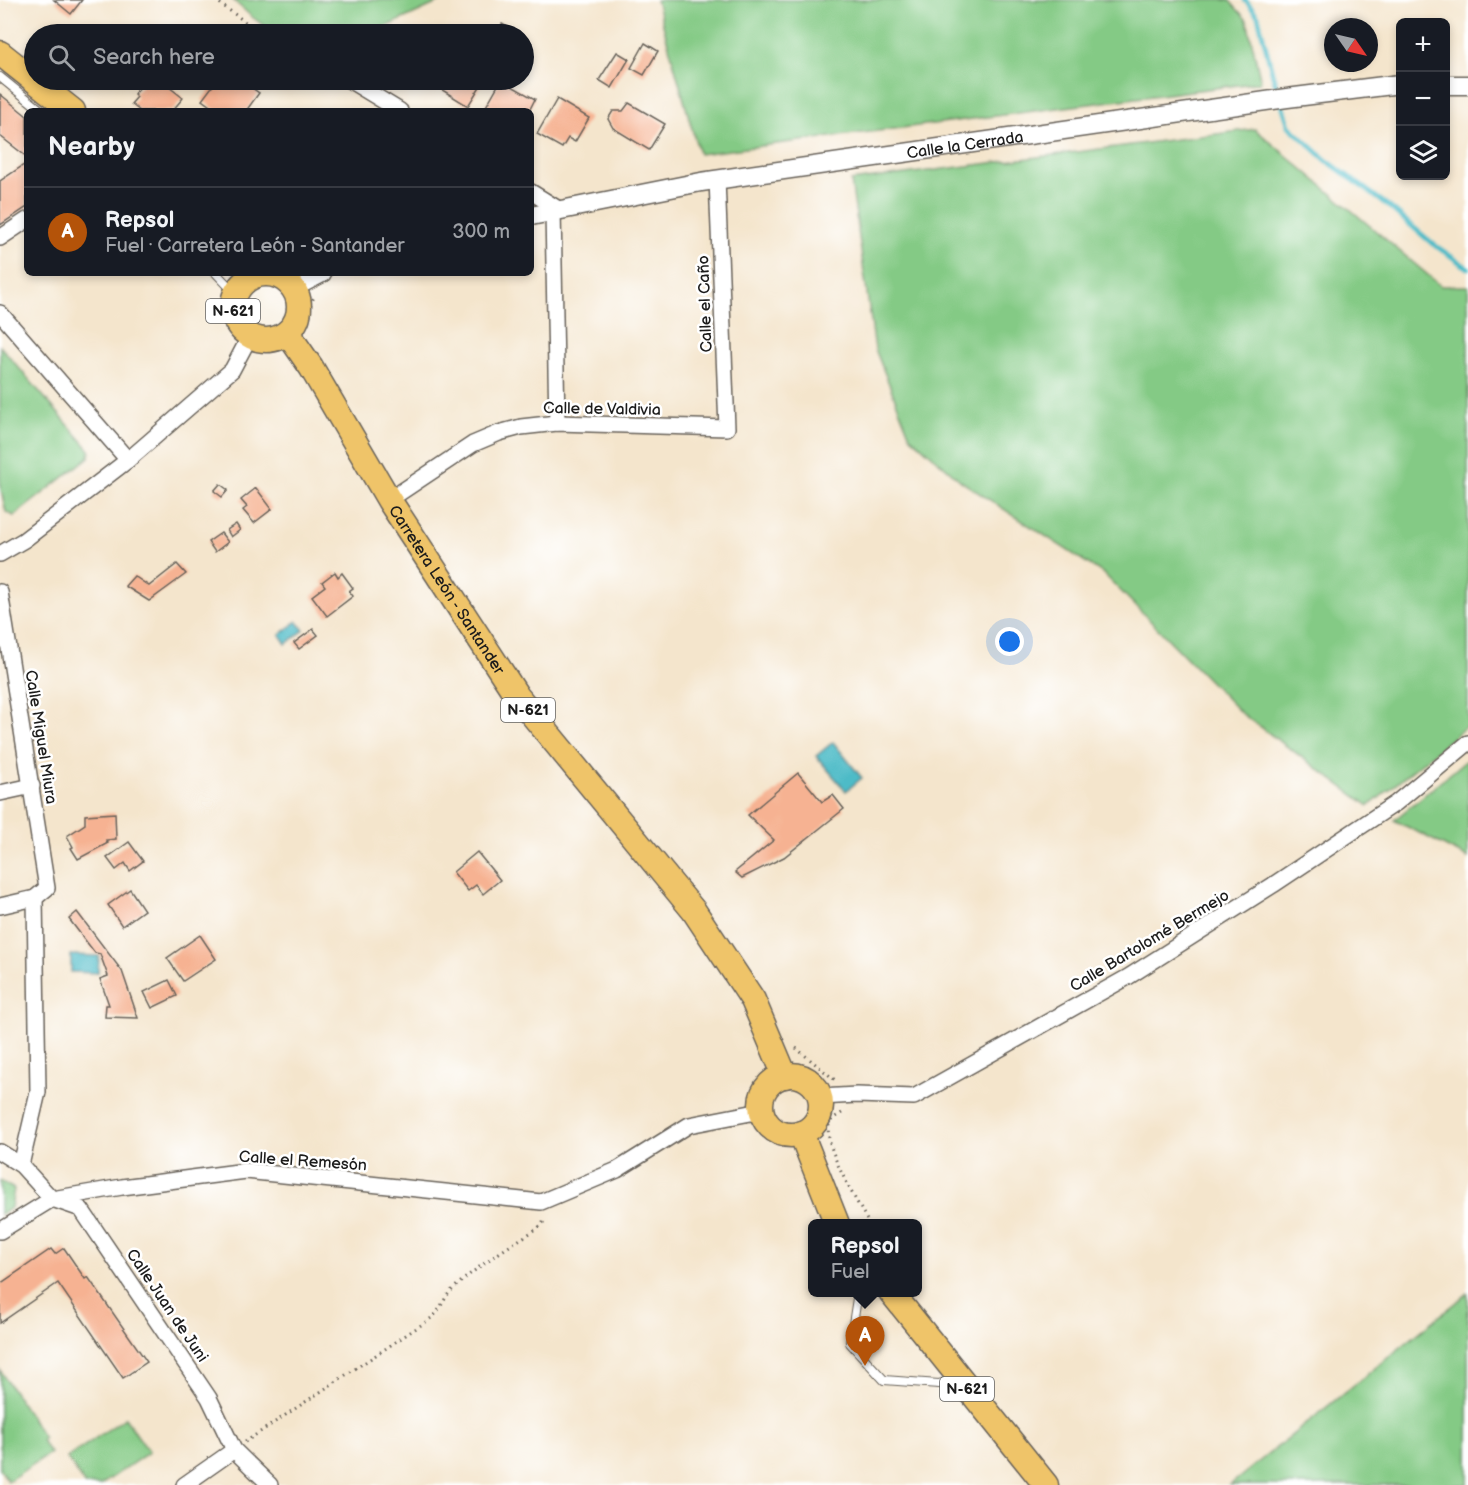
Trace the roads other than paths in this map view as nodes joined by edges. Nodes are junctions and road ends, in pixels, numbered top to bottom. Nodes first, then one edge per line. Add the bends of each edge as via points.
1 (0, 53) edge
2 (24, 72) edge
3 (0, 77) edge
4 (1396, 85) edge
5 (1450, 85) edge
6 (1468, 85) edge
7 (47, 90) edge
8 (365, 90) edge
9 (38, 108) edge
10 (69, 108) edge
11 (395, 108) edge
12 (717, 179) junction
13 (534, 194) edge
14 (556, 211) junction
15 (534, 215) edge
16 (24, 222) edge
17 (0, 238) edge
18 (226, 276) edge
19 (277, 276) edge
20 (316, 276) edge
21 (244, 281) edge
22 (293, 288) junction
23 (0, 313) edge
24 (290, 330) junction
25 (250, 336) junction
26 (557, 423) junction
27 (727, 428) joint
28 (128, 460) junction
29 (389, 500) junction
30 (0, 554) edge
31 (0, 592) edge
32 (1468, 743) edge
33 (32, 786) junction
34 (0, 793) edge
35 (35, 898) junction
36 (0, 906) edge
37 (785, 1076) junction
38 (820, 1097) junction
39 (761, 1110) junction
40 (801, 1133) junction
41 (0, 1152) edge
42 (21, 1165) junction
43 (52, 1199) junction
44 (835, 1219) edge
45 (0, 1231) edge
46 (857, 1297) edge
47 (894, 1297) edge
48 (958, 1378) junction
49 (234, 1449) junction
50 (184, 1485) edge
51 (270, 1485) edge
52 (1046, 1485) edge

1 - 2 highway
3 - 9 lane
4 - 12 street, Calle la Cerrada
5 - 6 street
7 - 10 highway
8 - 11 street
12 - 14 street, Calle la Cerrada
12 - 27 street, Calle el Caño
13 - 14 street
14 - 15 street, Calle la Cerrada
14 - 26 street
16 - 17 street
18 - 21 lane
19 - 22 highway, N-621
20 - 22 street
21 - 25 highway, N-621 via 233,310 241,329
22 - 24 highway via 299,302
23 - 28 street
24 - 25 highway, N-621 via 271,339
24 - 29 highway, Carretera León - Santander / N-621
25 - 28 street via 232,370
26 - 27 street, Calle de Valdivia
26 - 29 street, Calle de Valdivia via 521,427 473,444
28 - 30 street
29 - 37 highway, Carretera León - Santander / N-621 via 517,696 694,911 753,1000
31 - 33 street, Calle Miguel Miura
32 - 38 street, Calle Bartolomé Bermejo via 1396,803 1263,891 1128,977 914,1096
33 - 34 street
33 - 35 street, Calle Miguel Miura via 48,888
35 - 36 street
35 - 42 street via 38,1092
37 - 38 highway via 807,1080
37 - 39 highway via 768,1086
38 - 40 highway via 818,1117
39 - 40 highway via 777,1132
39 - 43 street, Calle el Remesón via 689,1125 617,1170 542,1202 246,1171
40 - 44 highway
41 - 42 street
42 - 43 street
43 - 45 street, Calle el Remesón
43 - 49 street, Calle Juan de Juni via 81,1209 209,1398
46 - 48 lane via 850,1343 884,1380 939,1384
47 - 48 highway, N-621
48 - 52 highway, N-621
49 - 50 street
49 - 51 street, Calle Juan de Juni

